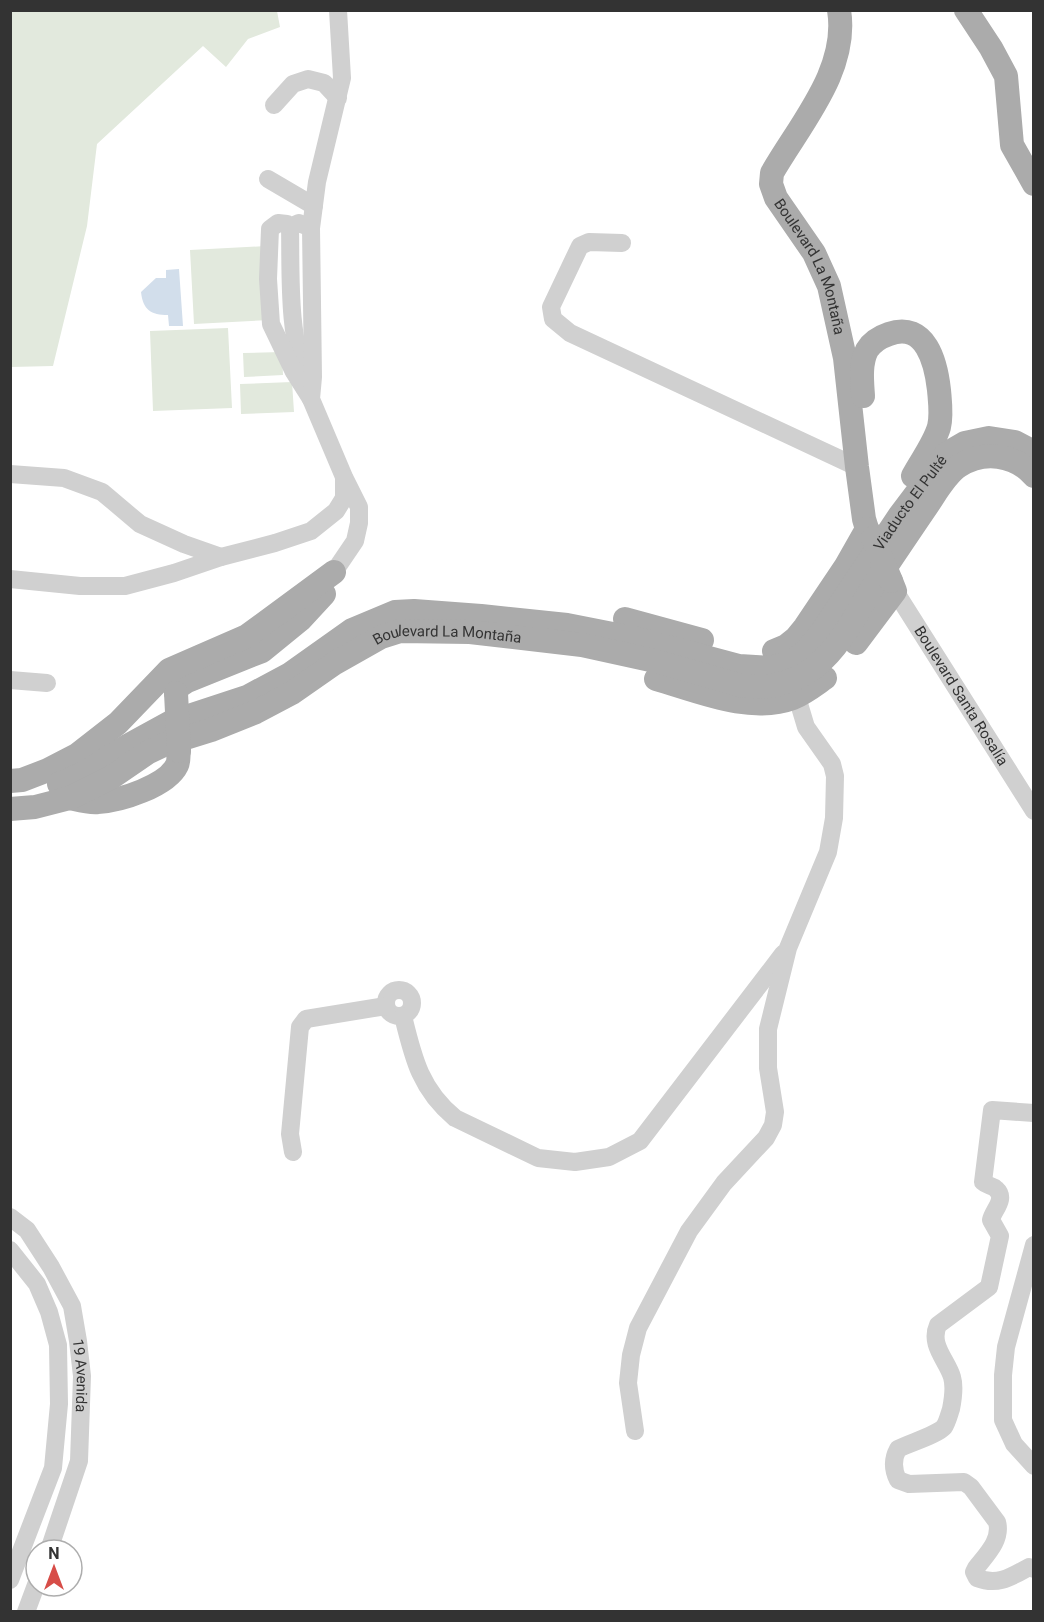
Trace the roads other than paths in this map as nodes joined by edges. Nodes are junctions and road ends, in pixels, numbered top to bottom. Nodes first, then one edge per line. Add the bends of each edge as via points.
1 (338, 10) edge
2 (839, 10) edge
3 (966, 10) edge
4 (338, 98) junction
5 (274, 105) dead end
6 (268, 179) dead end
7 (1034, 184) edge
8 (314, 206) junction
9 (290, 227) junction
10 (311, 228) junction
11 (622, 243) dead end
12 (313, 376) junction
13 (311, 399) junction
14 (1034, 452) edge
15 (857, 467) junction
16 (10, 474) edge
17 (1034, 476) edge
18 (344, 477) junction
19 (900, 514) junction
20 (870, 533) junction
21 (221, 557) junction
22 (334, 572) junction
23 (10, 579) edge
24 (881, 581) junction
25 (528, 621) junction
26 (545, 640) junction
27 (10, 680) edge
28 (47, 683) dead end
29 (797, 697) junction
30 (10, 781) edge
31 (10, 796) edge
32 (70, 798) junction
33 (10, 809) edge
34 (1034, 811) edge
35 (788, 948) junction
36 (1034, 1113) edge
37 (293, 1152) dead end
38 (10, 1217) edge
39 (1034, 1245) edge
40 (10, 1250) edge
41 (635, 1431) dead end
42 (1034, 1466) edge
43 (54, 1538) edge
44 (1034, 1569) edge
45 (10, 1580) edge

1 - 4 street via 342,78
2 - 15 main road, Boulevard La Montaña via 840,42 833,68 772,173 771,184 776,198 814,253 829,286 845,358
3 - 7 main road via 1006,76 1012,145
4 - 5 street via 324,83 308,79 293,84
4 - 8 street
6 - 8 street
8 - 10 street
9 - 10 street via 299,223
9 - 12 street via 293,330 298,352
9 - 13 street via 278,223 270,229 271,324
10 - 12 street
11 - 15 street via 589,242 580,246 551,307 553,319 570,333
12 - 13 street
13 - 18 street
14 - 19 main road, Viaducto El Pulté via 1000,439 965,442 939,461
15 - 20 main road, Boulevard La Montaña
16 - 21 street via 63,478 102,492 140,524
17 - 24 main road, Viaducto El Pulté via 1024,466 1004,457 983,457 958,466
18 - 21 street via 341,506 311,531
18 - 22 street via 359,507 359,523 355,541
19 - 20 main road via 901,499 938,431 940,406 929,349 917,336 897,332 873,343 861,376
19 - 24 main road, Viaducto El Pulté
20 - 24 main road, bridge
20 - 25 main road via 796,638 776,650 747,652 610,616 545,612
21 - 23 street via 125,586
22 - 30 main road via 247,636 169,670 118,723 77,755 48,770
22 - 32 main road, bridge via 323,596 276,641 251,657 178,687 178,764 158,783 98,802
24 - 25 main road, Boulevard La Montaña via 802,655 771,668 739,666 600,630
24 - 26 main road, Boulevard La Montaña via 828,654 800,677 778,685 739,685 655,661
24 - 29 main road via 837,667
24 - 34 street, Boulevard Santa Rosalía
25 - 31 main road, Boulevard La Montaña via 414,611 390,614 352,630 290,674 247,697 171,722 71,780
26 - 29 main road via 566,654 717,696 754,703
26 - 32 main road, Boulevard La Montaña via 426,631 400,631 381,637 256,712 166,744
27 - 28 street
29 - 35 street via 806,727 832,764 834,818 828,852
32 - 33 main road, Boulevard La Montaña
35 - 37 street via 640,1141 609,1157 575,1162 538,1158 454,1119 418,1074 403,1016 391,1014 386,1006 306,1019 300,1027 290,1134
35 - 41 street via 768,1029 773,1125 689,1231 638,1328 628,1383
36 - 44 street via 992,1110 983,1182 1000,1195 1000,1205 991,1220 1000,1236 989,1287 936,1329 938,1349 954,1387 944,1426 898,1449 894,1461 898,1480 909,1484 964,1482 997,1522 998,1535 974,1572 977,1578 1004,1580 1029,1567
38 - 43 street, 19 Avenida via 27,1230 51,1267 72,1306 78,1341 82,1376 79,1461
39 - 42 street via 1006,1347 1003,1375 1004,1420 1014,1444
40 - 45 street, 19 Avenida via 37,1284 49,1312 58,1345 59,1404 53,1468

